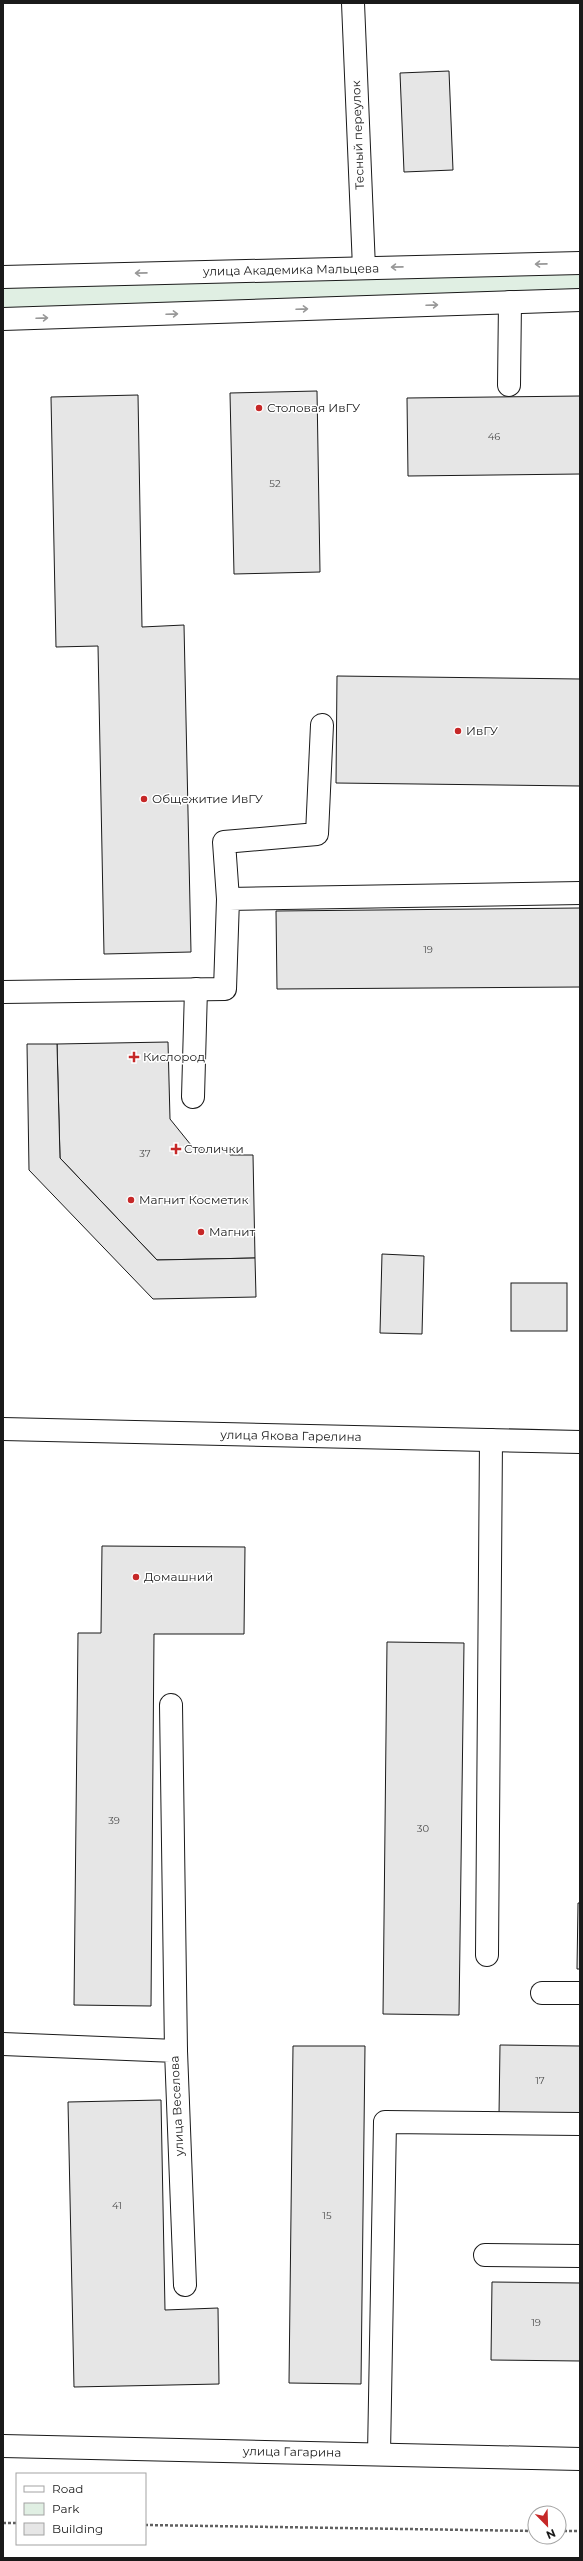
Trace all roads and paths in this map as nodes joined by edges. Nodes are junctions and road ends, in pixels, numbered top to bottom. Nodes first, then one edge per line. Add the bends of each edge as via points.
1 (353, 3) edge
2 (580, 263) edge
3 (364, 268) junction
4 (3, 276) edge
5 (580, 300) edge
6 (510, 302) junction
7 (3, 319) edge
8 (509, 385) dead end
9 (322, 725) dead end
10 (580, 893) edge
11 (228, 899) junction
12 (196, 989) junction
13 (3, 992) edge
14 (193, 1097) dead end
15 (3, 1429) edge
16 (491, 1440) junction
17 (580, 1442) edge
18 (170, 1705) dead end
19 (487, 1955) dead end
20 (542, 1992) dead end
21 (580, 1993) edge
22 (3, 2044) edge
23 (176, 2051) junction
24 (580, 2124) edge
25 (485, 2255) dead end
26 (580, 2256) edge
27 (185, 2285) dead end
28 (3, 2446) edge
29 (379, 2454) junction
30 (580, 2459) edge
31 (3, 2523) edge
32 (16, 2523) edge
33 (146, 2525) edge
34 (527, 2531) edge
35 (567, 2531) edge
36 (580, 2531) edge

1 - 3 street, Тесный переулок
2 -> 3 street, улица Академика Мальцева
3 -> 4 street, улица Академика Мальцева
5 - 6 street
7 -> 6 street
6 - 8 street
9 - 11 street via 318,834 224,842
10 - 11 street
11 - 12 street via 226,988
12 - 13 street
12 - 14 street
15 - 16 street, улица Якова Гарелина
16 - 17 street, улица Якова Гарелина
16 - 19 street
18 - 23 street
20 - 21 street
22 - 23 street, улица Веселова
23 - 27 street, улица Веселова
24 - 29 street via 384,2122
25 - 26 street
28 - 29 street, улица Гагарина
29 - 30 street, улица Гагарина
31 - 32 path
33 - 34 path
35 - 36 path

